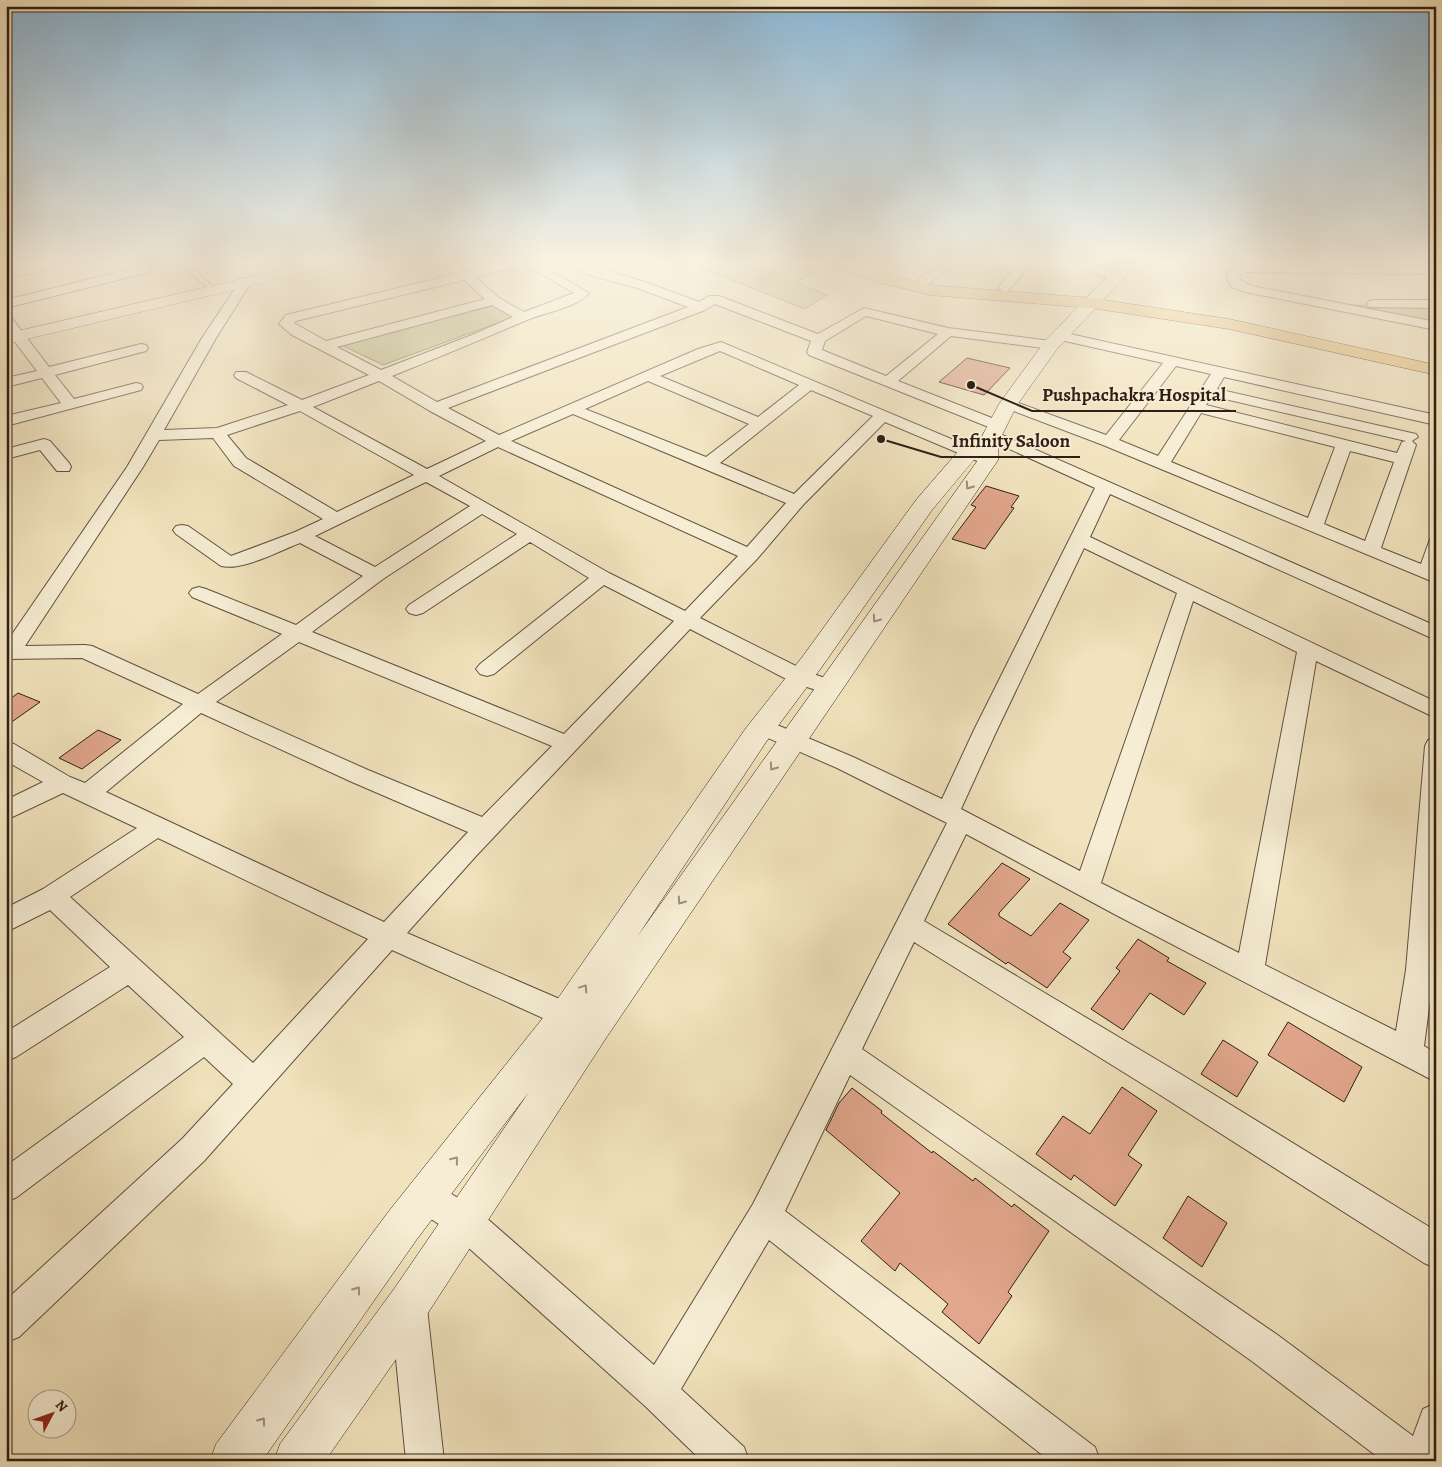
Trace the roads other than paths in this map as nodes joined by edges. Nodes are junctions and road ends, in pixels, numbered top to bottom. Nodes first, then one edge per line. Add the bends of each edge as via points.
1 (35, 332) edge
2 (213, 332) edge
3 (298, 332) edge
4 (375, 332) edge
5 (490, 332) edge
6 (633, 332) edge
7 (802, 332) edge
8 (830, 332) edge
9 (948, 332) edge
10 (954, 332) edge
11 (1064, 332) edge
12 (1267, 332) edge
13 (1306, 332) edge
14 (12, 338) edge
15 (819, 339) junction
16 (1056, 341) junction
17 (325, 346) junction
18 (141, 348) dead end
19 (1436, 360) edge
20 (1172, 361) junction
21 (1436, 370) edge
22 (44, 372) junction
23 (1220, 372) junction
24 (241, 375) dead end
25 (380, 375) junction
26 (648, 376) junction
27 (888, 381) junction
28 (6, 382) edge
29 (809, 384) junction
30 (136, 387) dead end
31 (1208, 391) junction
32 (70, 404) junction
33 (1008, 404) junction
34 (301, 406) junction
35 (1198, 407) junction
36 (435, 408) junction
37 (573, 409) junction
38 (883, 415) junction
39 (1418, 416) junction
40 (1436, 420) edge
41 (6, 421) edge
42 (760, 423) junction
43 (218, 433) junction
44 (154, 435) junction
45 (1410, 437) junction
46 (498, 442) junction
47 (1109, 442) junction
48 (986, 443) junction
49 (1344, 445) junction
50 (6, 454) edge
51 (1403, 459) junction
52 (708, 464) junction
53 (1161, 464) junction
54 (63, 467) dead end
55 (427, 476) junction
56 (1105, 486) junction
57 (797, 501) junction
58 (482, 506) junction
59 (336, 519) junction
60 (1314, 527) junction
61 (182, 530) dead end
62 (529, 534) junction
63 (301, 536) junction
64 (1080, 539) junction
65 (1436, 543) edge
66 (1371, 550) junction
67 (750, 554) junction
68 (376, 575) junction
69 (1432, 575) edge
70 (602, 577) junction
71 (1187, 591) junction
72 (199, 593) dead end
73 (416, 609) dead end
74 (686, 620) junction
75 (298, 633) junction
76 (1436, 634) edge
77 (1308, 649) junction
78 (487, 669) dead end
79 (814, 682) junction
80 (199, 702) junction
81 (1436, 711) edge
82 (762, 727) junction
83 (792, 739) junction
84 (568, 744) junction
85 (1436, 746) edge
86 (6, 750) edge
87 (62, 783) junction
88 (88, 794) junction
89 (6, 812) edge
90 (955, 815) junction
91 (156, 826) junction
92 (486, 830) junction
93 (1086, 887) junction
94 (52, 896) junction
95 (6, 921) edge
96 (909, 925) junction
97 (388, 936) junction
98 (130, 969) junction
99 (1250, 970) junction
100 (1428, 973) edge
101 (566, 1014) junction
102 (205, 1039) junction
103 (6, 1048) edge
104 (1408, 1052) junction
105 (845, 1054) junction
106 (1436, 1069) edge
107 (253, 1084) junction
108 (6, 1186) edge
109 (426, 1197) junction
110 (765, 1216) junction
111 (463, 1220) junction
112 (1436, 1251) edge
113 (409, 1304) junction
114 (6, 1324) edge
115 (658, 1393) junction
116 (1436, 1422) edge
117 (233, 1461) edge
118 (297, 1461) edge
119 (424, 1461) edge
120 (730, 1461) edge
121 (1080, 1461) edge
122 (1415, 1461) edge
123 (1424, 1461) edge

1 - 14 main road
2 - 44 street
3 - 17 street
4 - 17 street
5 - 25 street
6 - 36 street
7 - 15 street
8 - 15 street
9 - 27 street
10 - 16 street
11 - 16 main road
12 - 21 highway
13 - 19 highway
14 - 22 street
15 - 27 street via 814,352
16 - 20 street
16 - 33 main road
17 - 25 street
18 - 22 street
20 - 23 street
20 - 47 street
22 - 28 street
22 - 32 street
23 - 31 street
23 - 39 street
24 - 34 street
25 - 34 street
25 - 36 street
26 - 29 street via 721,346
26 - 37 street
26 - 42 street
27 - 48 street
29 - 38 street
29 - 42 street
30 - 32 street
31 - 35 street
31 - 45 street
32 - 41 street
33 - 47 street
33 - 48 main road
34 - 43 street
34 - 55 street
35 - 49 street
35 - 53 street
36 - 46 street
37 - 46 street
37 - 52 street
38 - 48 street
38 - 57 street
39 - 40 street
39 - 45 street
42 - 52 street
43 - 44 street
43 - 59 street via 240,462
44 - 80 street via 10,653 85,651
45 - 51 street
46 - 55 street
46 - 67 street
47 - 53 street
48 - 56 street
48 - 79 main road
49 - 51 street
49 - 60 street
50 - 54 street via 44,444
51 - 66 street
52 - 57 street
53 - 60 street
55 - 58 street
55 - 59 street
56 - 64 street
56 - 76 street
57 - 67 street
58 - 62 street
58 - 68 street
59 - 63 street
60 - 66 street
61 - 63 street via 228,562
62 - 70 street
62 - 73 street
63 - 68 street
64 - 71 street
64 - 90 street via 979,740
65 - 69 street
66 - 69 street
67 - 74 street
68 - 75 street
70 - 74 street
70 - 78 street
71 - 77 street
71 - 93 street
72 - 75 street
74 - 79 street
74 - 84 street
75 - 80 street
75 - 84 street
77 - 81 street
77 - 99 street
79 - 82 main road
79 - 83 main road
80 - 88 street
80 - 92 street
82 - 83 street
101 -> 82 main road
83 - 90 street
83 -> 111 main road
84 - 92 street
85 - 100 street
86 - 87 street
87 - 88 street
87 - 89 street
88 - 91 street
90 - 93 street
90 - 96 street
91 - 94 street
91 - 97 street
92 - 97 street
93 - 99 street
94 - 95 street
94 - 98 street
96 - 105 street
96 - 112 street
97 - 101 street
97 - 107 street
98 - 102 street
98 - 103 street
99 - 104 street
100 - 104 street
109 -> 101 main road
102 - 107 street
102 - 108 street
104 - 106 street
105 - 110 street
105 - 122 street via 1266,1349
107 - 114 street via 193,1150
109 - 111 street
117 -> 109 main road
110 - 115 street
110 - 121 street
111 - 113 main road
111 - 115 street
113 - 118 main road
113 - 119 street
115 - 120 street
116 - 123 street

